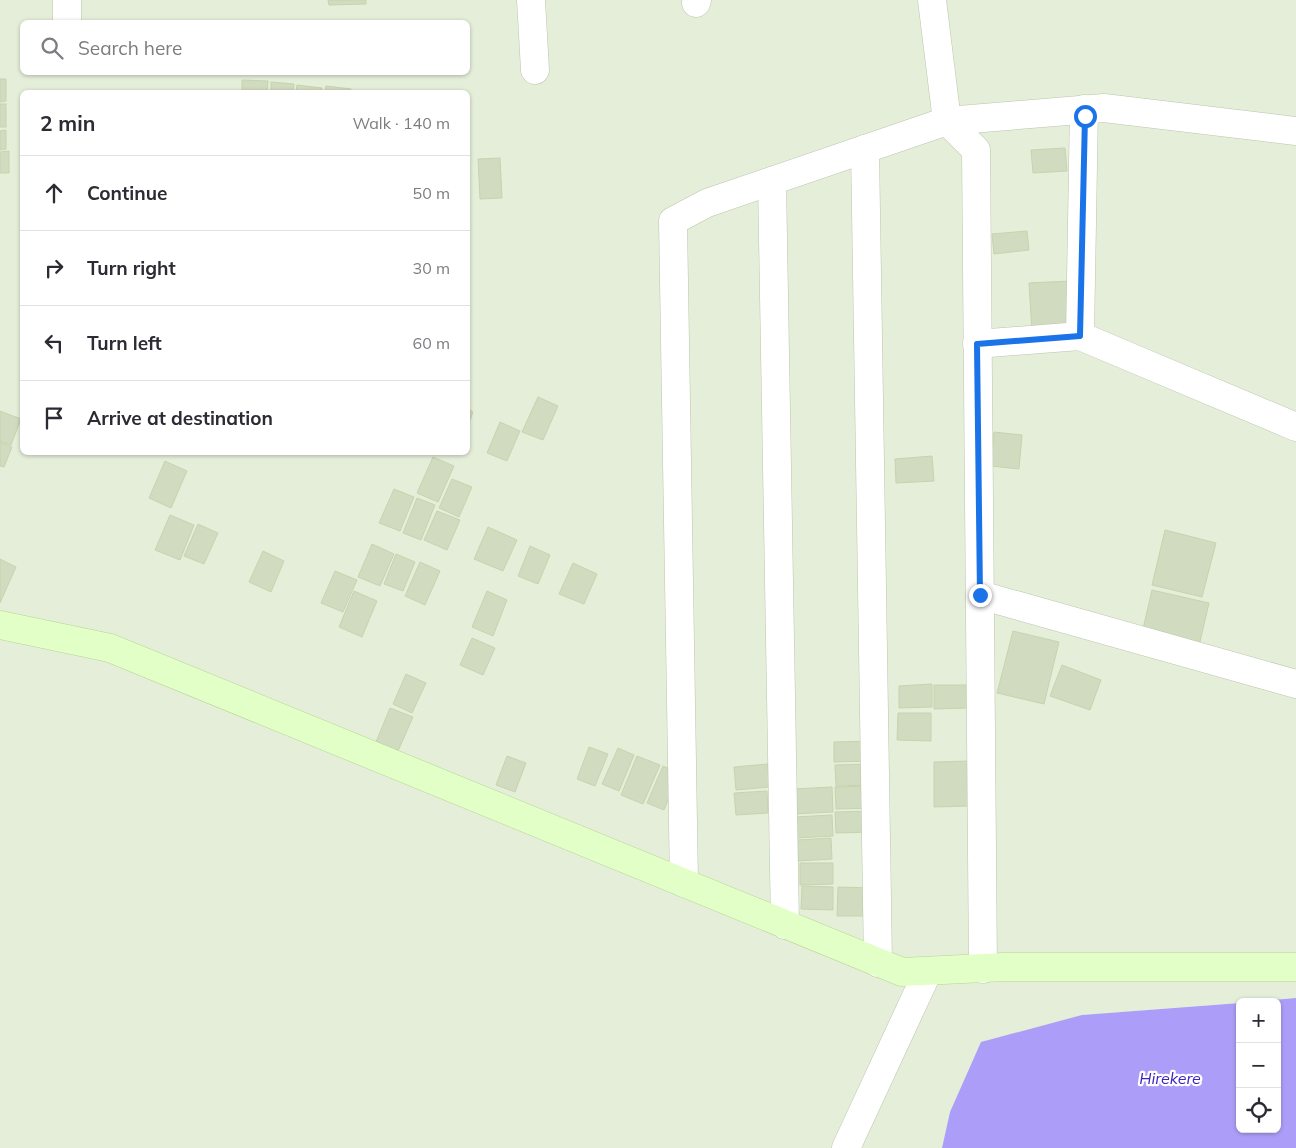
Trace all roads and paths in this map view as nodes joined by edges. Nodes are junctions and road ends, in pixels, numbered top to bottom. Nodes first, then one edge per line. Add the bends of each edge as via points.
1 (67, 0) edge
2 (532, 0) edge
3 (932, 0) edge
4 (67, 20) edge
5 (535, 70) dead end
6 (1084, 109) junction
7 (948, 121) junction
8 (1296, 131) edge
9 (865, 149) junction
10 (772, 181) junction
11 (1080, 336) junction
12 (977, 344) junction
13 (1296, 427) edge
14 (980, 595) junction
15 (0, 625) edge
16 (1296, 684) edge
17 (684, 883) junction
18 (785, 925) junction
19 (878, 963) junction
20 (1296, 967) edge
21 (983, 968) junction
22 (928, 971) junction
23 (846, 1148) edge

1 - 4 street
2 - 5 street
3 - 7 street
6 - 7 street
6 - 8 street via 1104,108
6 - 11 street
7 - 9 street
7 - 12 street via 976,150
9 - 10 street
9 - 19 street
10 - 17 street via 707,203 673,221
10 - 18 street
11 - 12 street
11 - 13 street
12 - 14 street
14 - 16 street
14 - 21 street
15 - 17 street via 110,648
17 - 18 street
18 - 19 street
19 - 22 street via 902,972
20 - 21 street
21 - 22 street
22 - 23 street

